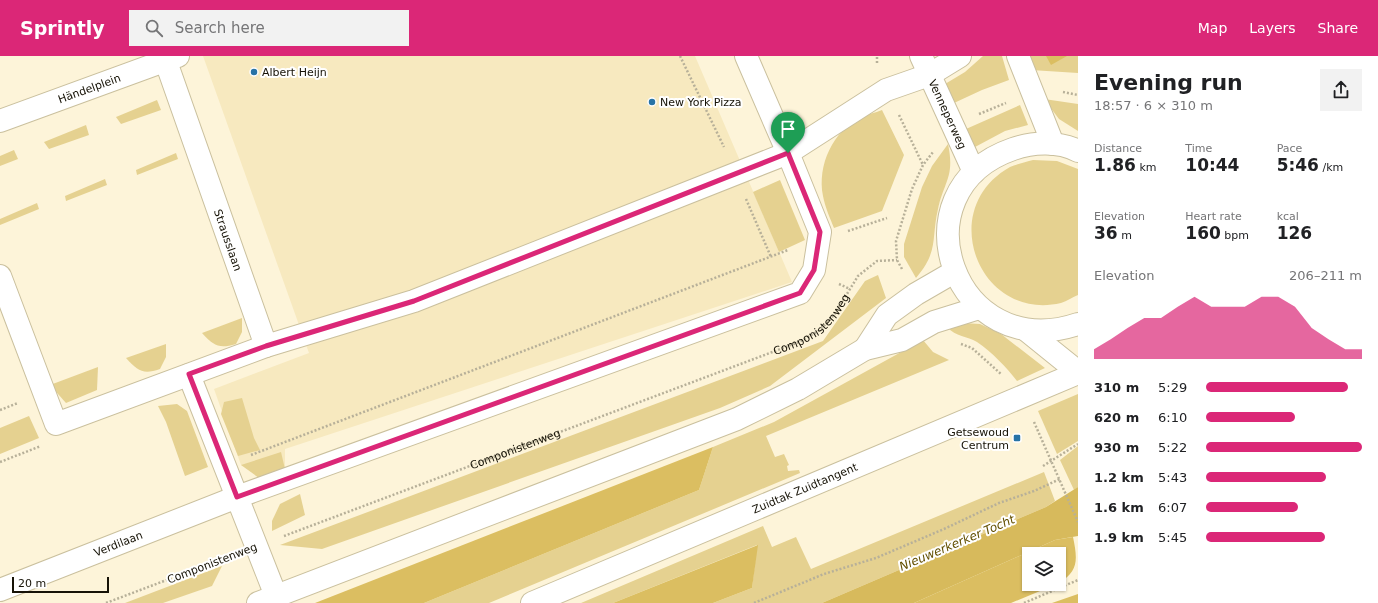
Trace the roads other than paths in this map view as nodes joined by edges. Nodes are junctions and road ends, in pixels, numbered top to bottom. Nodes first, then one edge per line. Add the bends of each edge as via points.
1 (746, 56) edge
2 (960, 56) edge
3 (1018, 56) edge
4 (169, 58) edge
5 (925, 66) edge
6 (0, 121) edge
7 (1053, 144) junction
8 (1078, 151) edge
9 (788, 153) junction
10 (974, 172) junction
11 (954, 272) junction
12 (0, 276) edge
13 (979, 308) junction
14 (1078, 324) edge
15 (1026, 330) junction
16 (266, 346) junction
17 (865, 349) junction
18 (1078, 373) edge
19 (189, 374) junction
20 (237, 497) junction
21 (0, 590) edge
22 (267, 600) edge
23 (532, 603) edge

1 - 9 street
2 - 5 street
3 - 7 street
4 - 6 street, Händelplein
4 - 16 street, Strausslaan
5 - 9 street
5 - 10 street, Venneperweg
7 - 8 street
7 - 10 street via 1024,145 997,154
9 - 16 street via 414,301
9 - 20 street, Verdilaan via 820,232 814,270 800,293
10 - 11 street via 962,186 949,219 947,237
11 - 13 street
11 - 17 street via 916,294 887,315
12 - 19 street via 56,424
13 - 15 street via 1010,326
13 - 17 street via 934,322 902,340
14 - 15 street via 1062,330
15 - 18 street
16 - 19 street
17 - 22 street via 798,389 737,419
18 - 23 street, Zuidtak Zuidtangent
19 - 20 street
20 - 21 street, Verdilaan
20 - 22 street via 257,546

